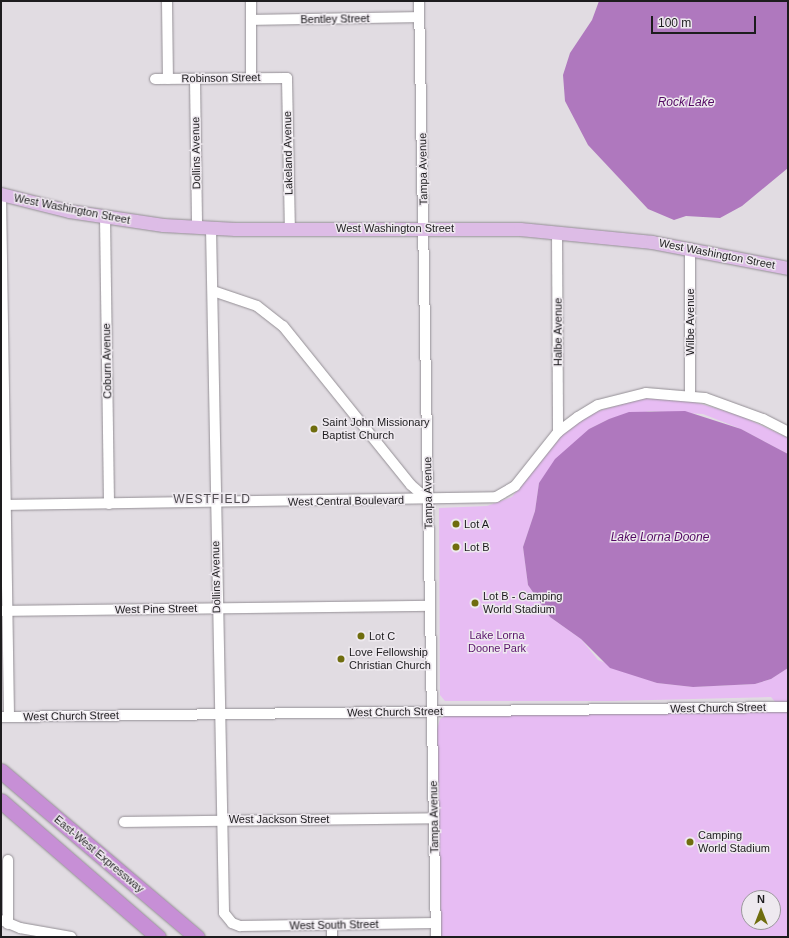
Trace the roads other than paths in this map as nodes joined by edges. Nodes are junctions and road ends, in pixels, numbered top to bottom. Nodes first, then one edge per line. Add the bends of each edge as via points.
1 (167, 1) edge
2 (251, 1) edge
3 (419, 1) edge
4 (419, 18) junction
5 (251, 20) junction
6 (251, 78) junction
7 (287, 78) joint
8 (155, 79) dead end
9 (168, 79) junction
10 (195, 79) junction
11 (1, 194) edge
12 (105, 217) junction
13 (197, 227) junction
14 (424, 227) junction
15 (211, 228) junction
16 (290, 229) junction
17 (557, 232) junction
18 (690, 248) junction
19 (788, 268) edge
20 (213, 290) junction
21 (690, 395) junction
22 (558, 432) junction
23 (788, 432) edge
24 (428, 500) junction
25 (215, 502) junction
26 (109, 504) junction
27 (3, 505) edge
28 (430, 606) junction
29 (217, 608) junction
30 (4, 611) edge
31 (788, 707) edge
32 (431, 712) junction
33 (218, 715) junction
34 (5, 717) edge
35 (1, 771) edge
36 (1, 801) edge
37 (434, 818) junction
38 (220, 820) junction
39 (124, 822) dead end
40 (8, 860) dead end
41 (5, 922) edge
42 (232, 923) joint
43 (436, 923) junction
44 (332, 925) junction
45 (192, 932) edge
46 (71, 937) edge
47 (158, 937) edge
48 (207, 937) edge
49 (332, 937) edge
50 (436, 937) edge

1 - 9 street
2 - 5 street
3 - 4 street, Tampa Avenue
4 - 5 street, Bentley Street
4 - 14 street, Tampa Avenue
5 - 6 street
6 - 7 street, Robinson Street
6 - 10 street, Robinson Street
7 - 16 street, Lakeland Avenue
8 - 9 street, Robinson Street
9 - 10 street, Robinson Street
10 - 13 street, Dollins Avenue
11 - 12 main road, West Washington Street
11 - 27 street
12 - 13 main road, West Washington Street
12 - 26 street, Coburn Avenue
13 - 15 main road, West Washington Street
14 - 16 main road, West Washington Street
14 - 17 main road, West Washington Street
14 - 24 street, Tampa Avenue
15 - 16 main road, West Washington Street
15 - 20 street, Dollins Avenue
17 - 18 main road, West Washington Street
17 - 22 street, Halbe Avenue
18 - 19 main road, West Washington Street
18 - 21 street, Wilbe Avenue
20 - 24 street via 257,306 283,326 411,485
20 - 25 street, Dollins Avenue
21 - 22 street, West Central Boulevard via 646,393 623,396 598,405
21 - 23 street, West Central Boulevard via 738,410
22 - 24 street, West Central Boulevard via 529,469 504,494 483,499
24 - 25 street, West Central Boulevard
24 - 28 street, Tampa Avenue
25 - 26 street, West Central Boulevard
25 - 29 street, Dollins Avenue
26 - 27 street, West Central Boulevard
27 - 30 street
28 - 29 street, West Pine Street
28 - 32 street, Tampa Avenue
29 - 30 street, West Pine Street
29 - 33 street, Dollins Avenue
30 - 34 street
31 - 32 street, West Church Street
32 - 33 street, West Church Street
32 - 37 street, Tampa Avenue
33 - 34 street, West Church Street
33 - 38 street, Dollins Avenue
35 - 45 highway, East-West Expressway
36 - 47 highway
37 - 38 street, West Jackson Street
37 - 43 street, Tampa Avenue
38 - 39 street, West Jackson Street
38 - 42 street, Dollins Avenue via 221,903
40 - 41 street
41 - 46 street
42 - 44 street, West South Street via 249,926
43 - 44 street, West South Street
43 - 50 street, Tampa Avenue
44 - 49 street
45 - 48 highway, East-West Expressway

